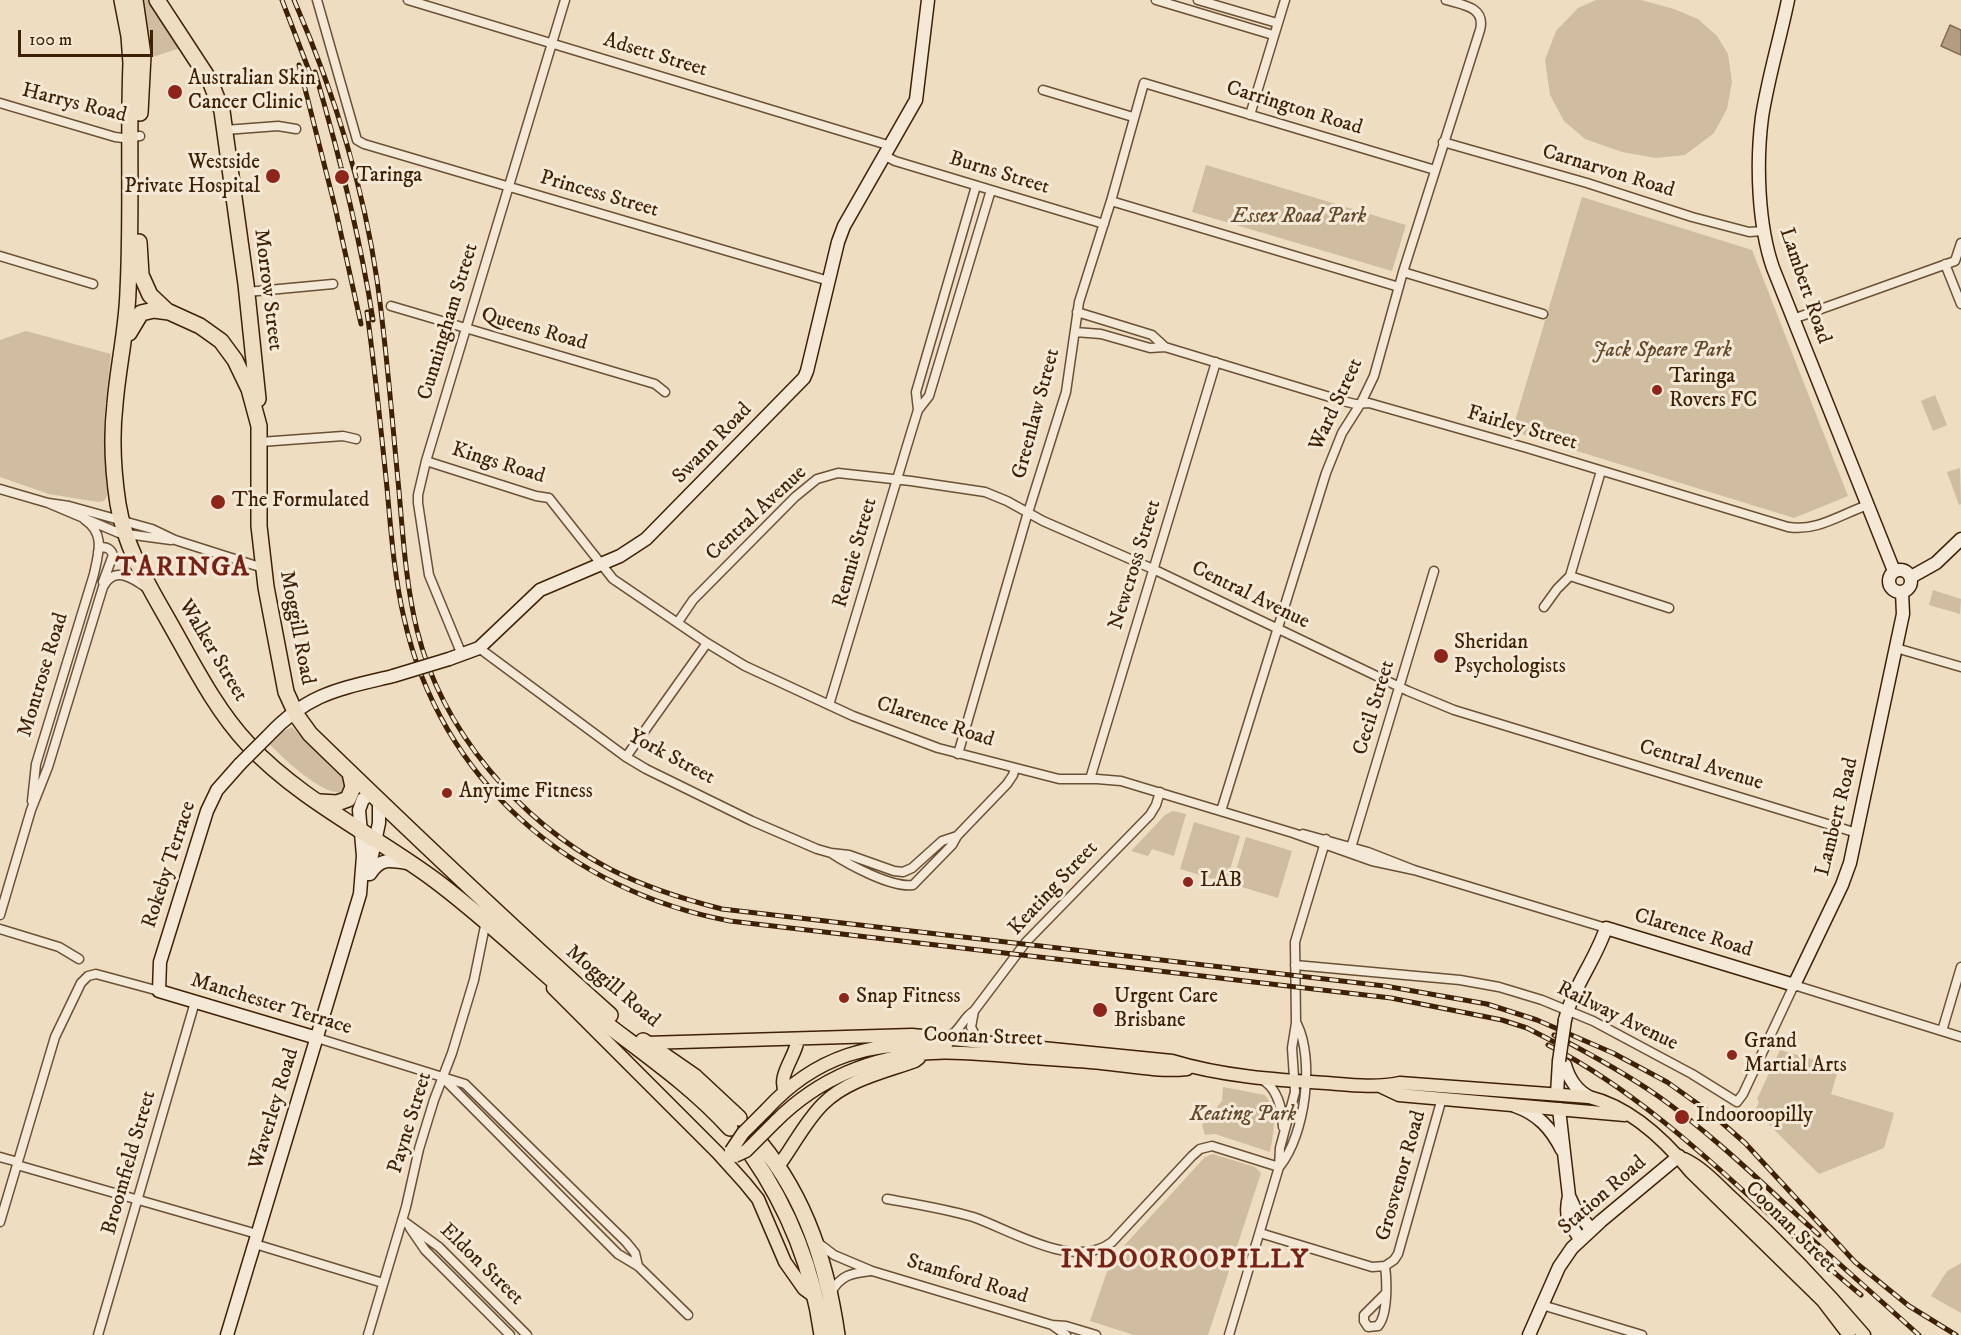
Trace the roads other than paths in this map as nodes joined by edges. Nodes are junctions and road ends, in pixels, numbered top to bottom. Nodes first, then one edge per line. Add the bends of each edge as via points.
1 (122, 0) edge
2 (135, 0) edge
3 (157, 0) edge
4 (317, 0) edge
5 (408, 0) edge
6 (565, 0) edge
7 (928, 0) edge
8 (1156, 0) edge
9 (1198, 0) edge
10 (1285, 0) edge
11 (1446, 0) edge
12 (1788, 0) edge
13 (1277, 23) junction
14 (1273, 35) junction
15 (551, 44) junction
16 (1144, 83) joint
17 (1043, 90) dead end
18 (1, 105) edge
19 (1250, 115) junction
20 (1134, 117) junction
21 (296, 129) dead end
22 (225, 130) junction
23 (135, 136) junction
24 (1443, 142) junction
25 (888, 151) junction
26 (1435, 170) junction
27 (976, 186) junction
28 (509, 187) junction
29 (991, 190) junction
30 (1111, 201) junction
31 (1104, 224) junction
32 (1763, 231) junction
33 (1961, 243) edge
34 (0, 256) edge
35 (1945, 264) junction
36 (1404, 272) junction
37 (829, 281) junction
38 (93, 284) dead end
39 (333, 284) dead end
40 (1399, 287) junction
41 (247, 292) junction
42 (1961, 304) edge
43 (391, 306) dead end
44 (169, 312) junction
45 (1077, 312) junction
46 (1543, 314) dead end
47 (1793, 320) junction
48 (466, 329) junction
49 (1075, 332) junction
50 (123, 347) junction
51 (1165, 347) junction
52 (1216, 362) junction
53 (665, 392) dead end
54 (1361, 404) junction
55 (918, 410) junction
56 (259, 426) junction
57 (356, 439) dead end
58 (260, 442) junction
59 (426, 461) junction
60 (1601, 471) junction
61 (897, 479) junction
62 (0, 489) edge
63 (48, 503) junction
64 (1868, 505) junction
65 (1028, 512) junction
66 (85, 520) junction
67 (123, 527) junction
68 (1961, 539) edge
69 (175, 540) junction
70 (98, 552) junction
71 (601, 563) junction
72 (263, 568) junction
73 (1153, 569) junction
74 (1434, 571) dead end
75 (1894, 571) junction
76 (1570, 576) junction
77 (1911, 577) junction
78 (101, 591) junction
79 (152, 592) junction
80 (1902, 592) junction
81 (1544, 607) dead end
82 (1669, 608) dead end
83 (678, 622) junction
84 (1276, 629) junction
85 (707, 644) junction
86 (479, 648) junction
87 (1896, 648) junction
88 (462, 655) junction
89 (1961, 667) edge
90 (1400, 687) junction
91 (829, 705) junction
92 (294, 711) junction
93 (958, 754) junction
94 (626, 757) junction
95 (1015, 768) junction
96 (350, 773) junction
97 (1090, 778) junction
98 (1160, 792) junction
99 (375, 798) junction
100 (319, 802) junction
101 (31, 810) junction
102 (1221, 811) junction
103 (361, 831) junction
104 (1857, 833) junction
105 (957, 836) junction
106 (375, 841) junction
107 (1325, 842) junction
108 (1350, 850) junction
109 (831, 853) junction
110 (411, 864) junction
111 (367, 879) junction
112 (360, 894) junction
113 (0, 915) edge
114 (486, 921) junction
115 (1606, 928) junction
116 (0, 929) edge
117 (79, 959) dead end
118 (534, 964) junction
119 (1295, 965) junction
120 (1961, 967) edge
121 (1794, 985) junction
122 (159, 991) junction
123 (195, 1002) junction
124 (975, 1011) junction
125 (1566, 1016) junction
126 (1942, 1031) junction
127 (948, 1037) junction
128 (1961, 1037) edge
129 (316, 1038) junction
130 (798, 1039) junction
131 (978, 1041) junction
132 (646, 1043) junction
133 (1048, 1048) junction
134 (924, 1053) junction
135 (1562, 1063) junction
136 (1195, 1068) junction
137 (1255, 1076) junction
138 (442, 1078) junction
139 (1300, 1081) junction
140 (1382, 1087) junction
141 (815, 1089) junction
142 (785, 1091) junction
143 (1557, 1094) junction
144 (1589, 1097) junction
145 (1442, 1098) junction
146 (1737, 1102) joint
147 (1509, 1105) junction
148 (1559, 1109) junction
149 (1629, 1116) junction
150 (1282, 1141) junction
151 (738, 1152) junction
152 (1565, 1156) junction
153 (0, 1157) edge
154 (1680, 1157) junction
155 (17, 1164) junction
156 (1280, 1167) junction
157 (777, 1168) junction
158 (1569, 1196) junction
159 (138, 1199) junction
160 (887, 1199) dead end
161 (0, 1222) edge
162 (405, 1223) junction
163 (1591, 1229) junction
164 (1260, 1233) junction
165 (256, 1239) junction
166 (1580, 1239) junction
167 (816, 1242) junction
168 (638, 1266) junction
169 (1385, 1266) junction
170 (872, 1271) junction
171 (383, 1283) junction
172 (1386, 1293) dead end
173 (823, 1296) junction
174 (1542, 1305) junction
175 (1838, 1305) junction
176 (688, 1315) dead end
177 (1052, 1325) junction
178 (98, 1335) edge
179 (227, 1335) edge
180 (368, 1335) edge
181 (510, 1335) edge
182 (527, 1335) edge
183 (822, 1335) edge
184 (837, 1335) edge
185 (1066, 1335) edge
186 (1096, 1335) edge
187 (1228, 1335) edge
188 (1529, 1335) edge
189 (1642, 1335) edge
190 (1849, 1335) edge
191 (1858, 1335) edge
192 (1864, 1335) edge

1 - 23 highway, Moggill Road
2 - 23 highway, Moggill Road via 142,56
3 - 22 highway, Morrow Street via 212,85
4 - 28 street, Princess Street via 357,140
5 - 15 street, Adsett Street
6 - 15 street, Cunningham Street
7 - 25 main road, Swann Road via 916,100
8 - 14 street
9 - 13 street
10 - 13 street
11 - 24 street, Ward Street via 1470,7 1482,22
12 - 32 main road, Lambert Road via 1762,117
13 - 14 street
14 - 19 street
15 - 25 street, Adsett Street
15 - 28 street, Cunningham Street
16 - 19 street, Carrington Road
16 - 20 street, Greenlaw Street
17 - 20 street
18 - 23 street, Harrys Road via 115,137
19 - 26 street, Carrington Road
20 - 30 street, Greenlaw Street
21 - 22 street via 278,126
22 - 41 highway, Morrow Street
23 - 44 highway, Moggill Road via 140,270 150,295
23 - 50 highway, Moggill Road
24 - 26 street, Ward Street
24 - 32 street, Carnarvon Road via 1692,217 1749,232
25 - 27 street, Burns Street via 895,161
25 - 37 main road, Swann Road via 844,226
26 - 36 street, Ward Street
27 - 29 street, Burns Street
27 - 55 street, Rennie Street via 916,392
28 - 37 street, Princess Street
28 - 48 street, Cunningham Street
29 - 31 street, Burns Street
29 - 55 street, Rennie Street via 929,396
30 - 31 street, Greenlaw Street
30 - 40 street
31 - 45 street, Greenlaw Street
32 - 47 main road, Lambert Road
33 - 35 street via 1955,261
34 - 38 street
35 - 42 street
35 - 47 street
36 - 40 street, Ward Street
36 - 46 street
37 - 71 main road, Swann Road via 804,378 656,531 631,550
39 - 41 street
40 - 54 street, Ward Street via 1374,376
41 - 56 highway, Morrow Street
43 - 48 street, Queens Road
44 - 50 highway via 141,313
44 - 56 highway, Moggill Road via 200,326 228,349 249,389
45 - 49 street, Greenlaw Street
45 - 51 street, Fairley Street via 1152,335
47 - 64 main road, Lambert Road
48 - 53 street, Queens Road via 656,384
48 - 59 street, Cunningham Street
49 - 51 street, Fairley Street via 1104,334 1150,348
49 - 65 street, Greenlaw Street via 1066,392
50 - 67 highway, Walker Street via 113,444
51 - 52 street, Fairley Street
52 - 54 street, Fairley Street
52 - 73 street, Newcross Street
54 - 60 street, Fairley Street via 1369,403
54 - 84 street, Ward Street via 1342,433 1330,462
55 - 61 street, Rennie Street
56 - 58 highway, Moggill Road
57 - 58 street via 343,436
58 - 72 highway, Moggill Road
59 - 71 street, Kings Road via 549,498
59 - 88 street, Cunningham Street via 418,502 429,575
60 - 64 street, Fairley Street via 1794,528 1820,525
60 - 76 street
61 - 65 street, Central Avenue via 981,491
61 - 83 street, Central Avenue via 838,473 812,482 693,600
61 - 91 street, Rennie Street
62 - 63 street
63 - 66 street
63 - 67 street via 69,506
64 - 75 main road, Lambert Road
65 - 73 street, Central Avenue
65 - 93 street, Greenlaw Street
66 - 67 street
66 - 70 street, Montrose Road via 98,536
67 - 69 street
67 - 69 street via 152,529
67 - 79 highway, Walker Street
68 - 77 main road via 1936,563
69 - 72 street
70 - 78 street, Montrose Road via 106,548 113,555
70 - 101 street, Montrose Road via 36,764
71 - 83 street, Clarence Road via 613,579
71 - 86 main road, Swann Road via 540,590
72 - 92 highway, Moggill Road via 285,688
73 - 84 street, Central Avenue
73 - 97 street, Newcross Street
74 - 90 street, Cecil Street
75 - 77 main road via 1904,570
75 - 80 main road via 1889,585
76 - 81 street
76 - 82 street
77 - 80 main road via 1909,588
78 - 79 street via 109,578 119,574
78 - 101 street, Montrose Road via 48,767
79 - 100 highway, Walker Street via 238,732 277,772
80 - 87 main road, Lambert Road via 1903,614
83 - 85 street, Clarence Road
84 - 90 street, Central Avenue
84 - 102 street, Ward Street
85 - 91 street, Clarence Road
85 - 94 street
86 - 88 main road, Swann Road
86 - 94 street, York Street
87 - 89 street
87 - 104 main road, Lambert Road
88 - 92 main road, Swann Road, bridge via 331,692
90 - 104 street, Central Avenue via 1454,710
90 - 108 street, Cecil Street
91 - 93 street, Clarence Road
92 - 96 highway, Moggill Road via 310,734
92 - 122 main road, Rokeby Terrace, bridge via 219,787 208,806 160,962
93 - 95 street, Clarence Road
94 - 109 street, York Street via 752,821
95 - 97 street, Clarence Road via 1059,779
95 - 105 street, York Street via 1007,784
96 - 99 highway, Moggill Road
96 - 100 highway via 353,787 348,799
97 - 98 street, Clarence Road via 1121,781
98 - 102 street, Clarence Road
98 - 124 street, Keating Street via 1150,815 1026,942
99 - 103 main road, Waverley Road via 365,797 360,805
99 - 106 main road, Waverley Road via 380,818
99 - 132 highway, Moggill Road via 547,960
100 - 103 highway, Moggill Road
101 - 113 street, Montrose Road
102 - 107 street, Clarence Road
103 - 106 highway, Moggill Road
103 - 112 main road, Waverley Road
104 - 121 main road, Lambert Road via 1845,878
105 - 109 street, York Street via 942,841 903,872
105 - 109 street, York Street via 918,882 907,886
106 - 110 highway, Moggill Road
106 - 111 main road, Waverley Road
107 - 108 street, Clarence Road
107 - 119 street via 1297,935
108 - 115 street, Clarence Road via 1383,856 1414,870
110 - 111 main road via 383,861
110 - 114 highway, Moggill Road
111 - 112 main road, Waverley Road
112 - 129 main road, Waverley Road
114 - 118 highway, Moggill Road
114 - 138 street, Payne Street via 465,1014
115 - 121 main road, Clarence Road
115 - 125 main road
116 - 117 street via 63,949
118 - 132 highway, Moggill Road via 734,1123 695,1077
118 - 151 main road, Moggill Road via 558,994
119 - 125 street, Railway Avenue via 1460,980 1550,1003
119 - 139 street via 1296,1023 1292,1048
120 - 126 street
121 - 126 street, Clarence Road
121 - 146 street, Lambert Road
122 - 123 main road, Manchester Terrace
122 - 155 street, Manchester Terrace via 98,974 81,983 55,1037
123 - 129 main road, Manchester Terrace
123 - 159 street, Broomfield Street
124 - 127 street, Keating Street
124 - 131 street via 971,1027
125 - 135 main road, bridge
125 - 146 street, Railway Avenue via 1593,1021
126 - 128 street, Clarence Road
127 - 130 main road, Coonan Street
127 - 131 main road, Coonan Street
129 - 138 street, Manchester Terrace
129 - 165 main road, Waverley Road
130 - 132 main road, Coonan Street
130 - 142 main road via 796,1053 783,1078
131 - 133 main road, Coonan Street
133 - 136 main road, Coonan Street via 1172,1061
133 - 142 main road, Coonan Street via 1037,1051 925,1044 863,1050 834,1060
134 - 136 main road, Coonan Street via 954,1052 1171,1070
134 - 141 main road, Coonan Street via 849,1070
134 - 157 main road via 915,1061 867,1078 829,1098
135 - 143 main road
135 - 144 main road via 1572,1083
136 - 137 main road, Coonan Street
137 - 139 main road, Coonan Street
137 - 150 street via 1276,1095 1282,1116
138 - 162 street, Payne Street via 419,1149
138 - 168 street, Manchester Terrace via 618,1254
138 - 168 street, Manchester Terrace via 469,1087 626,1242 635,1253
139 - 140 main road, Coonan Street
139 - 150 street
139 - 156 street via 1306,1097 1288,1155
140 - 143 main road, Coonan Street via 1400,1083
140 - 145 main road, Coonan Street via 1399,1095
141 - 142 main road via 803,1093
141 - 151 main road, Coonan Street, bridge via 746,1151
142 - 151 main road, Coonan Street, bridge via 743,1133
143 - 144 main road, Coonan Street
143 - 148 main road
144 - 149 main road, Coonan Street via 1607,1102
145 - 147 main road, Coonan Street
145 - 169 street, Grosvenor Road via 1397,1256
147 - 148 main road, Coonan Street
147 - 152 main road via 1542,1121
148 - 149 main road, Coonan Street
148 - 152 main road
149 - 154 main road, Coonan Street
150 - 156 street
151 - 157 highway, Moggill Road
151 - 173 highway, Moggill Road via 768,1179
151 - 173 main road via 733,1169 758,1199 785,1262 804,1289
152 - 158 main road
153 - 155 street
154 - 163 main road, Station Road
154 - 175 main road, Coonan Street via 1697,1166 1762,1226
154 - 190 main road, Coonan Street via 1823,1301
155 - 159 street
155 - 161 street
156 - 160 street via 1218,1147 1203,1148 1112,1242 1090,1251 1048,1248 966,1215
156 - 164 street
157 - 167 highway, Moggill Road
158 - 163 main road
158 - 166 main road via 1567,1216
159 - 165 street
159 - 178 street, Broomfield Street
162 - 171 street, Payne Street
162 - 181 street, Eldon Street via 425,1250
162 - 182 street, Eldon Street via 439,1247
163 - 166 main road, Station Road
164 - 169 street via 1372,1267
164 - 187 street
165 - 171 street
165 - 179 main road, Waverley Road
166 - 174 main road, Station Road via 1559,1267
167 - 170 street, Stamford Road via 834,1255
167 - 173 highway, Moggill Road
168 - 176 street, Manchester Terrace
169 - 172 street, Grosvenor Road
170 - 173 street, Stamford Road via 845,1276
170 - 177 street, Stamford Road
171 - 180 street, Payne Street
173 - 183 highway, Moggill Road
173 - 184 highway, Moggill Road
174 - 188 main road, Station Road
174 - 189 street
175 - 191 main road
175 - 192 main road, Coonan Street
177 - 185 street, Stamford Road
177 - 186 street, Stamford Road

